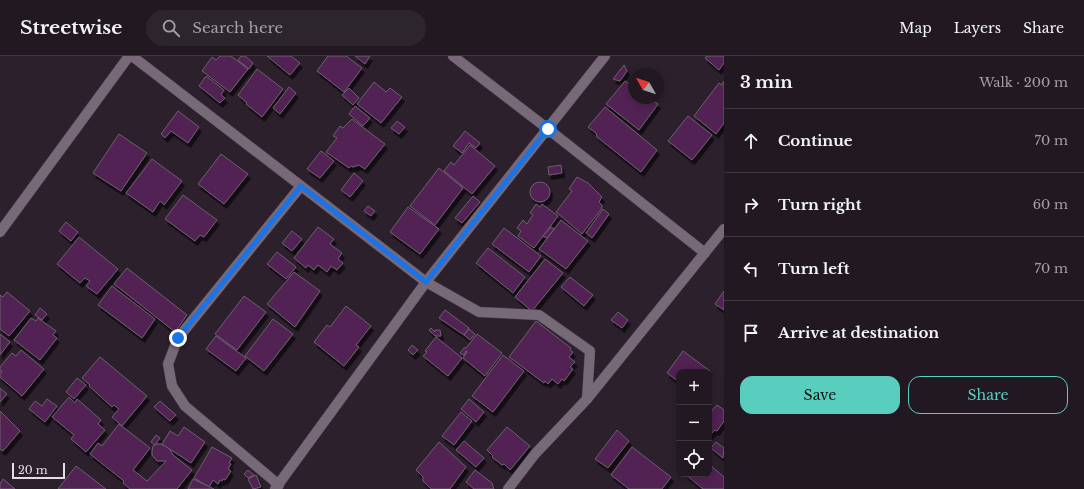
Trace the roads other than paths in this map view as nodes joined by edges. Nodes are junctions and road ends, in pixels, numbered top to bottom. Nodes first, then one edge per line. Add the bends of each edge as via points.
1 (130, 56) edge
2 (453, 56) edge
3 (605, 56) edge
4 (548, 129) junction
5 (301, 186) junction
6 (724, 229) edge
7 (0, 232) edge
8 (705, 253) junction
9 (426, 282) junction
10 (587, 399) junction
11 (277, 487) edge
12 (508, 489) edge

1 - 5 street
1 - 7 street
2 - 4 street
3 - 4 street
4 - 8 street
4 - 9 street
5 - 9 street
5 - 11 street via 178,338 168,364 172,386 185,406
6 - 8 street
8 - 10 street
9 - 10 street via 479,312 539,316 590,351
9 - 11 street
10 - 12 street via 535,454

